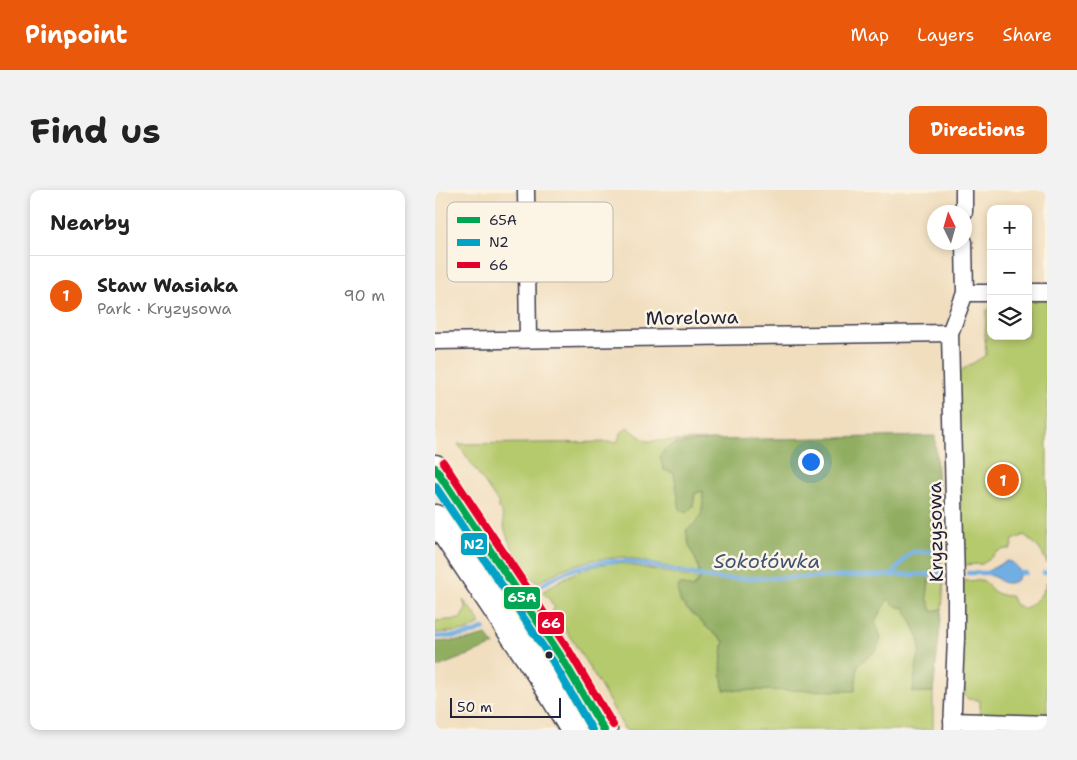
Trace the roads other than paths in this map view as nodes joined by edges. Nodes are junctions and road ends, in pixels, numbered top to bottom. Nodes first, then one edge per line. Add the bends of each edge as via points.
1 (964, 190) edge
2 (964, 205) edge
3 (964, 250) edge
4 (527, 282) edge
5 (1032, 292) edge
6 (1047, 292) edge
7 (965, 293) junction
8 (987, 293) edge
9 (950, 333) junction
10 (528, 339) junction
11 (435, 341) edge
12 (435, 468) edge
13 (435, 518) edge
14 (502, 568) junction
15 (479, 583) junction
16 (1047, 724) edge
17 (952, 725) edge
18 (574, 730) edge
19 (604, 730) edge

1 - 2 street
3 - 7 street
4 - 10 street
5 - 6 street
7 - 8 street
7 - 9 street
9 - 10 street, Morelowa
9 - 17 street, Kryzysowa via 957,583
10 - 11 street, Morelowa
12 - 14 main road
13 - 15 main road
14 - 15 main road
14 - 19 main road via 579,685
15 - 18 main road
16 - 17 street

